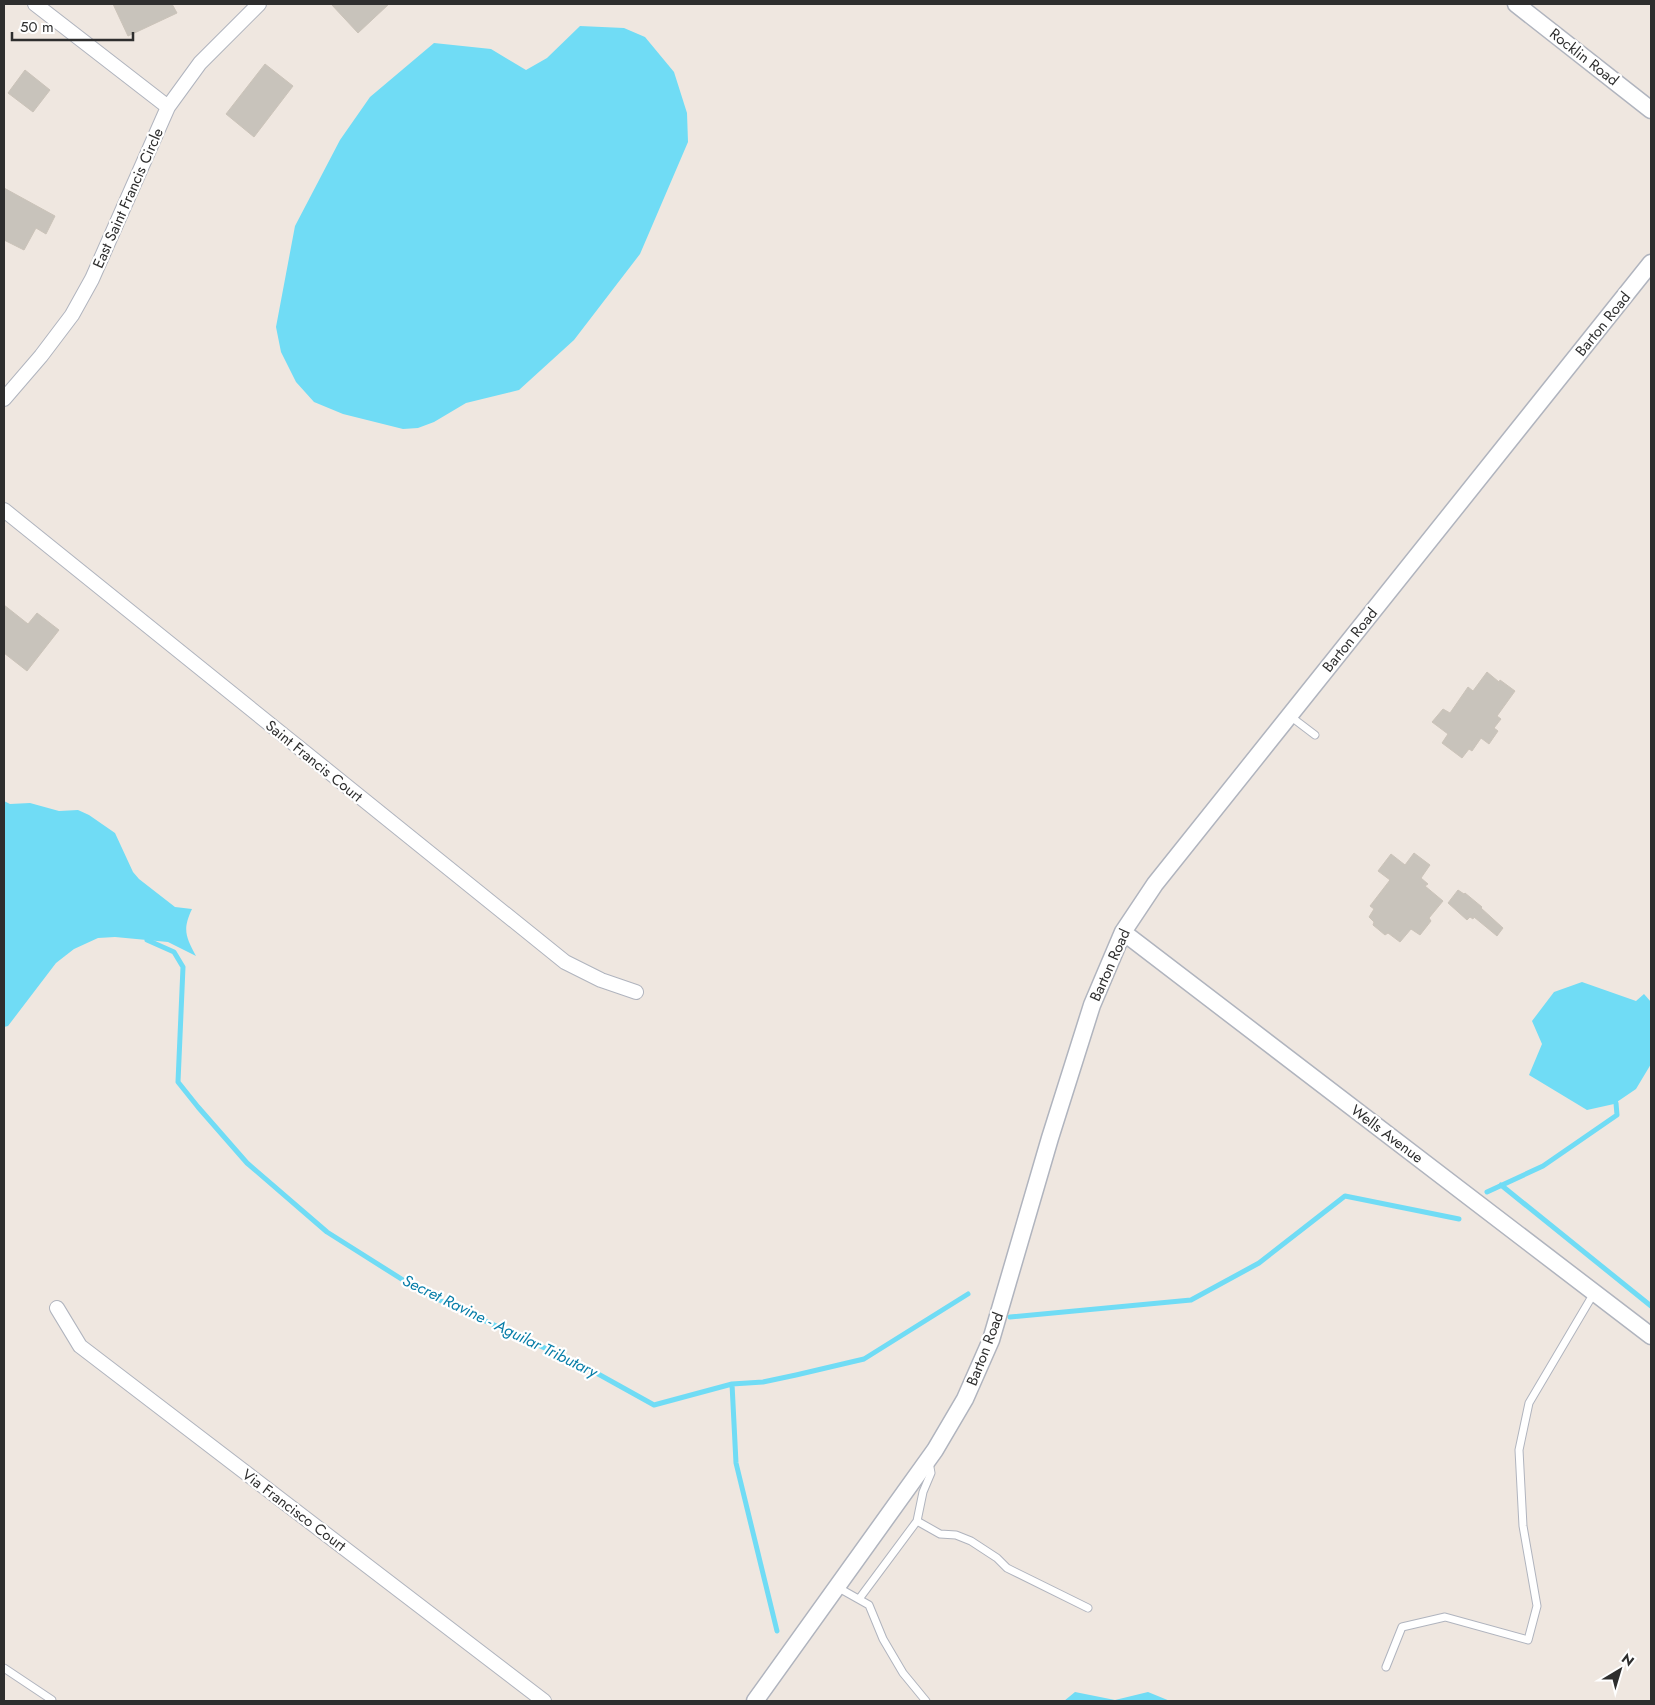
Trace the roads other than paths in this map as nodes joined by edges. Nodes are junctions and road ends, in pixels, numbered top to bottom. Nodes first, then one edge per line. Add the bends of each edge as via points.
1 (35, 4) edge
2 (259, 4) edge
3 (1516, 4) edge
4 (168, 106) junction
5 (1651, 110) edge
6 (1651, 263) edge
7 (4, 399) edge
8 (4, 510) edge
9 (1290, 715) junction
10 (1315, 735) dead end
11 (1123, 932) junction
12 (636, 992) dead end
13 (1594, 1292) junction
14 (57, 1308) dead end
15 (1651, 1336) edge
16 (929, 1459) junction
17 (917, 1521) junction
18 (837, 1587) junction
19 (859, 1599) junction
20 (1088, 1608) dead end
21 (1386, 1667) dead end
22 (4, 1668) edge
23 (52, 1701) edge
24 (544, 1701) edge
25 (755, 1701) edge
26 (926, 1701) edge

1 - 4 street
2 - 4 street, East Saint Francis Circle via 200,63
3 - 5 street, Rocklin Road
4 - 7 street, East Saint Francis Circle via 92,279 72,315
6 - 9 street, Barton Road
8 - 12 street, Saint Francis Court via 565,962 601,980
9 - 10 lane
9 - 11 street, Barton Road via 1155,884
11 - 13 street, Wells Avenue
11 - 16 street, Barton Road via 1092,1005 991,1340 965,1399
13 - 15 street, Wells Avenue
13 - 21 lane via 1529,1403 1519,1450 1523,1526 1537,1606 1528,1640 1445,1618 1402,1627
14 - 24 street, Via Francisco Court via 80,1346
16 - 17 lane via 931,1473
16 - 18 street, Barton Road
17 - 19 lane
17 - 20 lane via 940,1534 956,1535 971,1541 1007,1568
18 - 19 lane
18 - 25 street, Barton Road
19 - 26 lane via 869,1605 883,1639 903,1673
22 - 23 lane

